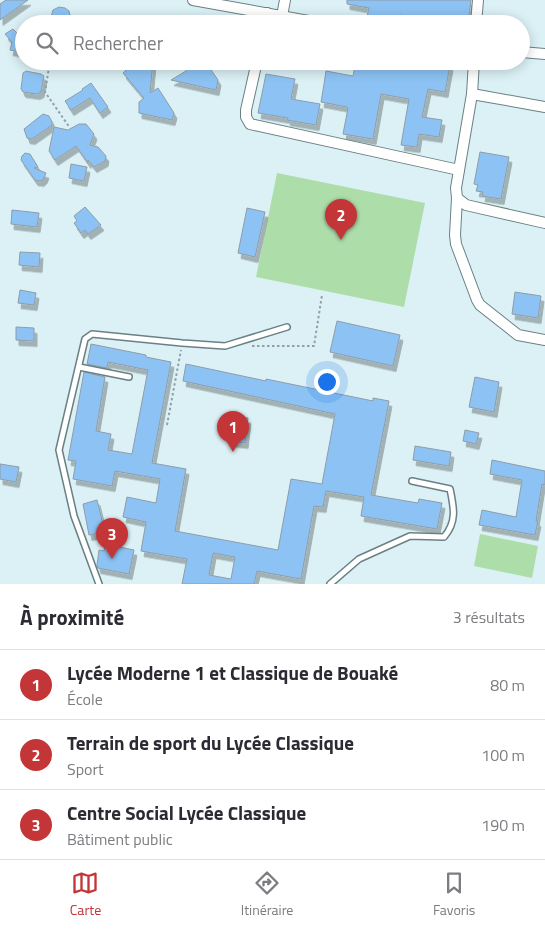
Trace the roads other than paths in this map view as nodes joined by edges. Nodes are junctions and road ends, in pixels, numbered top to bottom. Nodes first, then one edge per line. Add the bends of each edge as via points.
1 (193, 0) edge
2 (285, 0) edge
3 (478, 0) edge
4 (251, 15) edge
5 (282, 15) edge
6 (477, 15) edge
7 (530, 53) edge
8 (545, 54) edge
9 (255, 70) edge
10 (473, 70) edge
11 (472, 94) junction
12 (545, 107) edge
13 (459, 170) junction
14 (457, 198) junction
15 (545, 223) edge
16 (287, 327) dead end
17 (545, 340) edge
18 (79, 367) junction
19 (129, 378) dead end
20 (412, 481) dead end
21 (99, 584) edge
22 (330, 584) edge

1 - 4 street
2 - 5 street
3 - 6 street
7 - 8 street
9 - 13 street via 246,110 250,124
10 - 11 street
11 - 12 street
11 - 13 street
13 - 14 street
14 - 15 street via 466,204
14 - 17 street via 456,244 476,300 518,334
16 - 18 lane via 224,346 92,334 85,339
18 - 19 lane
18 - 21 lane via 59,450 74,516
20 - 22 lane via 450,489 454,509 451,530 444,538 410,536 359,559

